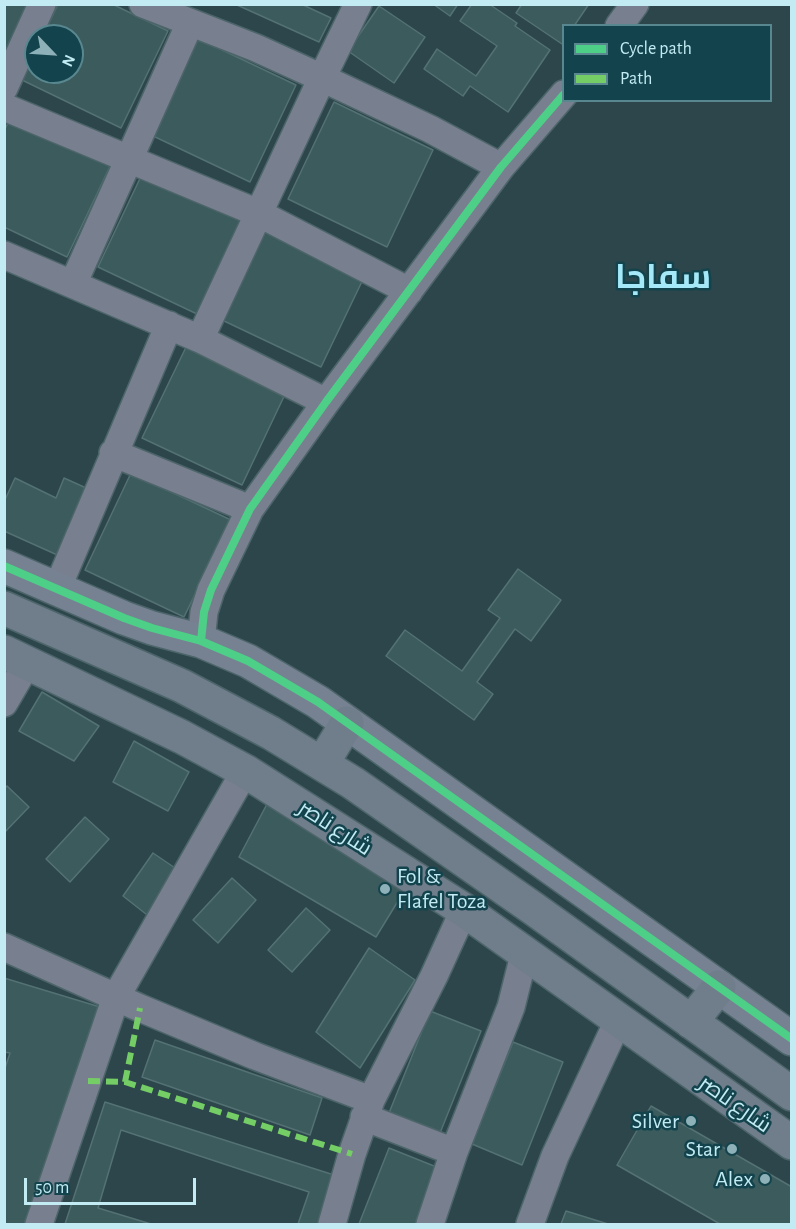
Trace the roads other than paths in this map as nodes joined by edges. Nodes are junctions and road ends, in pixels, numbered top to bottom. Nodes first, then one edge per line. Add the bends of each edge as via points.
1 (42, 4) edge
2 (143, 4) edge
3 (358, 4) edge
4 (635, 4) edge
5 (190, 23) junction
6 (620, 24) edge
7 (322, 78) junction
8 (4, 88) edge
9 (562, 96) edge
10 (4, 107) edge
11 (129, 160) junction
12 (501, 167) junction
13 (258, 213) junction
14 (4, 255) edge
15 (73, 284) junction
16 (409, 291) junction
17 (169, 325) junction
18 (200, 339) junction
19 (326, 402) junction
20 (113, 453) junction
21 (250, 509) junction
22 (4, 566) edge
23 (57, 589) junction
24 (4, 608) edge
25 (201, 641) junction
26 (16, 657) edge
27 (4, 703) edge
28 (347, 723) junction
29 (322, 764) junction
30 (245, 771) junction
31 (464, 910) junction
32 (4, 947) edge
33 (524, 955) junction
34 (719, 987) junction
35 (116, 997) junction
36 (618, 1021) junction
37 (691, 1022) junction
38 (792, 1039) edge
39 (792, 1094) edge
40 (368, 1108) junction
41 (792, 1143) edge
42 (454, 1152) junction
43 (39, 1224) edge
44 (332, 1224) edge
45 (430, 1224) edge
46 (530, 1224) edge

1 - 8 street
2 - 5 street
3 - 7 street
4 - 6 street
5 - 7 street
5 - 11 street
7 - 12 street
7 - 13 street
9 - 12 street
10 - 11 street
11 - 13 street
11 - 15 street
12 - 16 street
13 - 16 street
13 - 18 street
14 - 15 street
15 - 17 street
16 - 19 street
17 - 18 street
17 - 20 street
18 - 19 street
19 - 21 street
20 - 21 street
20 - 23 street
21 - 25 street via 211,590
22 - 23 street
23 - 25 street via 152,628
24 - 29 main road, شارع ناصر via 182,686
25 - 28 street via 248,662
26 - 27 street
26 - 30 main road, شارع ناصر
28 - 29 main road
28 - 34 street
29 - 37 main road, شارع ناصر via 402,816
30 - 31 main road, شارع ناصر
30 - 35 street
31 - 33 main road, شارع ناصر
31 - 40 street
32 - 35 street
33 - 36 main road, شارع ناصر
33 - 42 street via 511,1007
34 - 37 main road
34 - 38 street
35 - 40 street
35 - 43 street
36 - 41 main road, شارع ناصر
36 - 46 street via 555,1156
37 - 39 main road, شارع ناصر
40 - 42 street
40 - 44 street
42 - 45 street

